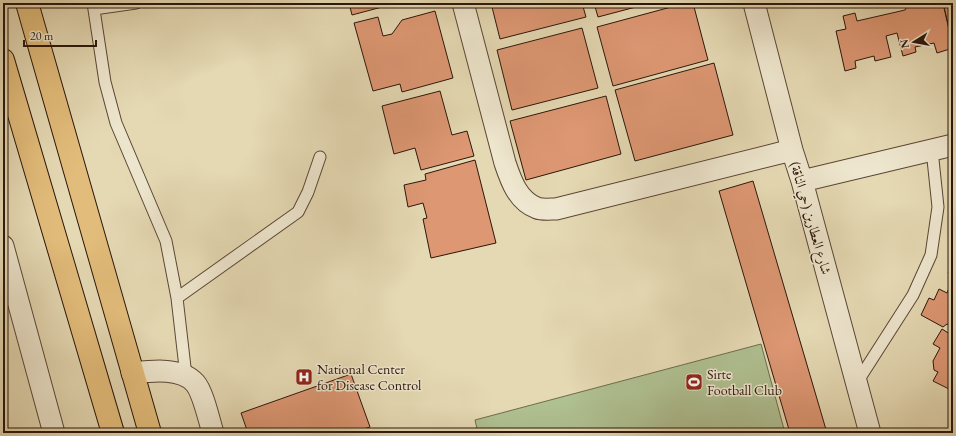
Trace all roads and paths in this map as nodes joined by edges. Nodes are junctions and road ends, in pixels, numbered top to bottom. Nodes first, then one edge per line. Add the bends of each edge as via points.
1 (27, 3) edge
2 (136, 3) edge
3 (463, 3) edge
4 (754, 3) edge
5 (94, 6) edge
6 (3, 60) edge
7 (953, 145) edge
8 (792, 150) junction
9 (932, 150) junction
10 (320, 157) dead end
11 (802, 181) junction
12 (3, 246) edge
13 (10, 298) edge
14 (177, 298) junction
15 (132, 373) junction
16 (186, 376) junction
17 (856, 384) junction
18 (54, 433) edge
19 (113, 433) edge
20 (150, 433) edge
21 (213, 433) edge
22 (870, 433) edge

1 - 15 highway
2 - 5 lane
3 - 8 street via 513,185 524,200 538,209 556,209
4 - 8 street, شارع العطارين (حي الناقة)
5 - 14 lane via 105,82 116,123 166,241
6 - 19 highway
7 - 9 street
8 - 11 street, شارع العطارين (حي الناقة)
9 - 11 street
9 - 17 lane via 938,207 931,255 913,295
10 - 14 lane via 298,212
11 - 17 street, شارع العطارين (حي الناقة)
12 - 13 street
13 - 18 street
14 - 16 lane
15 - 16 street via 158,370
15 - 20 highway
16 - 21 street via 196,383
17 - 22 street, شارع العطارين (حي الناقة)

